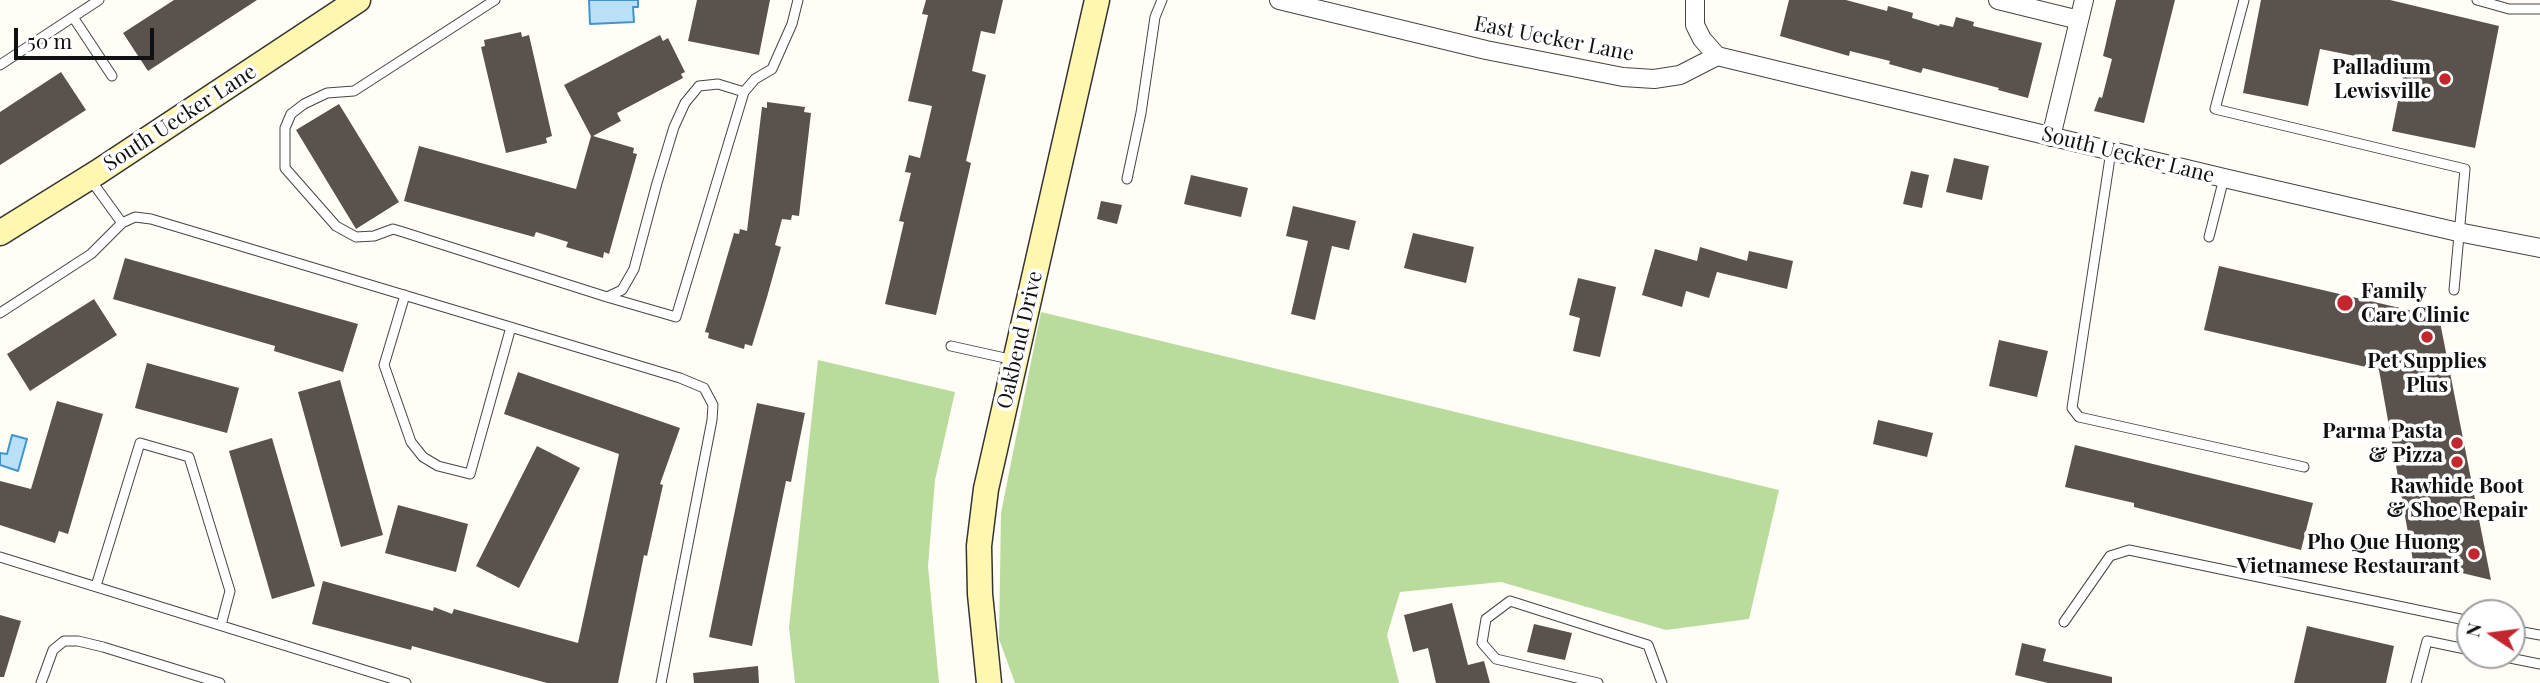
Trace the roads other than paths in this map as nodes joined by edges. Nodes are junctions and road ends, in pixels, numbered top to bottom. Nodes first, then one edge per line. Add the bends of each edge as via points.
1 (358, 0) edge
2 (495, 0) edge
3 (798, 0) edge
4 (1097, 0) edge
5 (1162, 0) edge
6 (1279, 0) edge
7 (1695, 0) edge
8 (1998, 0) edge
9 (2084, 0) edge
10 (2244, 0) edge
11 (2477, 0) edge
12 (96, 1) edge
13 (2540, 9) edge
14 (73, 17) junction
15 (2080, 20) junction
16 (1717, 56) junction
17 (0, 65) edge
18 (112, 76) dead end
19 (744, 92) junction
20 (2051, 137) junction
21 (2111, 151) junction
22 (89, 177) junction
23 (2224, 178) junction
24 (1127, 179) dead end
25 (122, 223) junction
26 (2458, 232) junction
27 (0, 233) edge
28 (2210, 237) dead end
29 (2540, 248) edge
30 (2454, 289) dead end
31 (405, 295) junction
32 (607, 296) junction
33 (0, 313) edge
34 (512, 327) junction
35 (951, 346) dead end
36 (1015, 360) junction
37 (2304, 467) dead end
38 (0, 557) edge
39 (96, 586) junction
40 (2456, 618) edge
41 (2064, 622) dead end
42 (221, 625) junction
43 (2456, 647) edge
44 (41, 683) edge
45 (220, 683) edge
46 (406, 683) edge
47 (661, 683) edge
48 (989, 683) edge
49 (1598, 683) edge
50 (1662, 683) edge
51 (2416, 683) edge

1 - 22 street, South Uecker Lane
2 - 32 lane via 354,91 327,93 291,114 285,128 285,168 336,226 356,237 393,229
3 - 19 lane via 772,69
4 - 36 street, Oakbend Drive
5 - 24 lane via 1155,17
6 - 16 street, East Uecker Lane via 1623,78 1680,75
7 - 16 street via 1695,25
8 - 15 street
9 - 15 street
10 - 26 lane via 2215,109 2465,169
11 - 13 lane via 2510,9
12 - 14 lane
14 - 17 lane
14 - 18 lane
15 - 20 street
16 - 20 street, South Uecker Lane
19 - 32 lane via 718,84 699,86 685,103 667,149 634,269 622,290
19 - 32 lane via 676,317
20 - 21 street, South Uecker Lane
21 - 23 street, South Uecker Lane
21 - 37 lane via 2072,408 2079,418
22 - 25 lane
22 - 27 street, South Uecker Lane
23 - 26 street, South Uecker Lane
23 - 28 lane
25 - 31 lane via 135,217 151,219
25 - 33 lane via 91,254
26 - 29 street, South Uecker Lane
26 - 30 lane
31 - 34 lane
31 - 34 lane via 384,365 411,443 438,466 470,474
34 - 47 lane via 680,378 704,388 713,405
35 - 36 lane
36 - 48 street, Oakbend Drive via 986,489 979,546
38 - 39 lane
39 - 42 lane
39 - 42 lane via 140,443 189,457 230,591
40 - 41 lane via 2129,550 2110,556
42 - 46 lane
43 - 51 lane via 2427,641
44 - 45 lane via 53,650 64,641 103,647
49 - 50 lane via 1496,659 1482,643 1486,619 1510,601 1648,645

